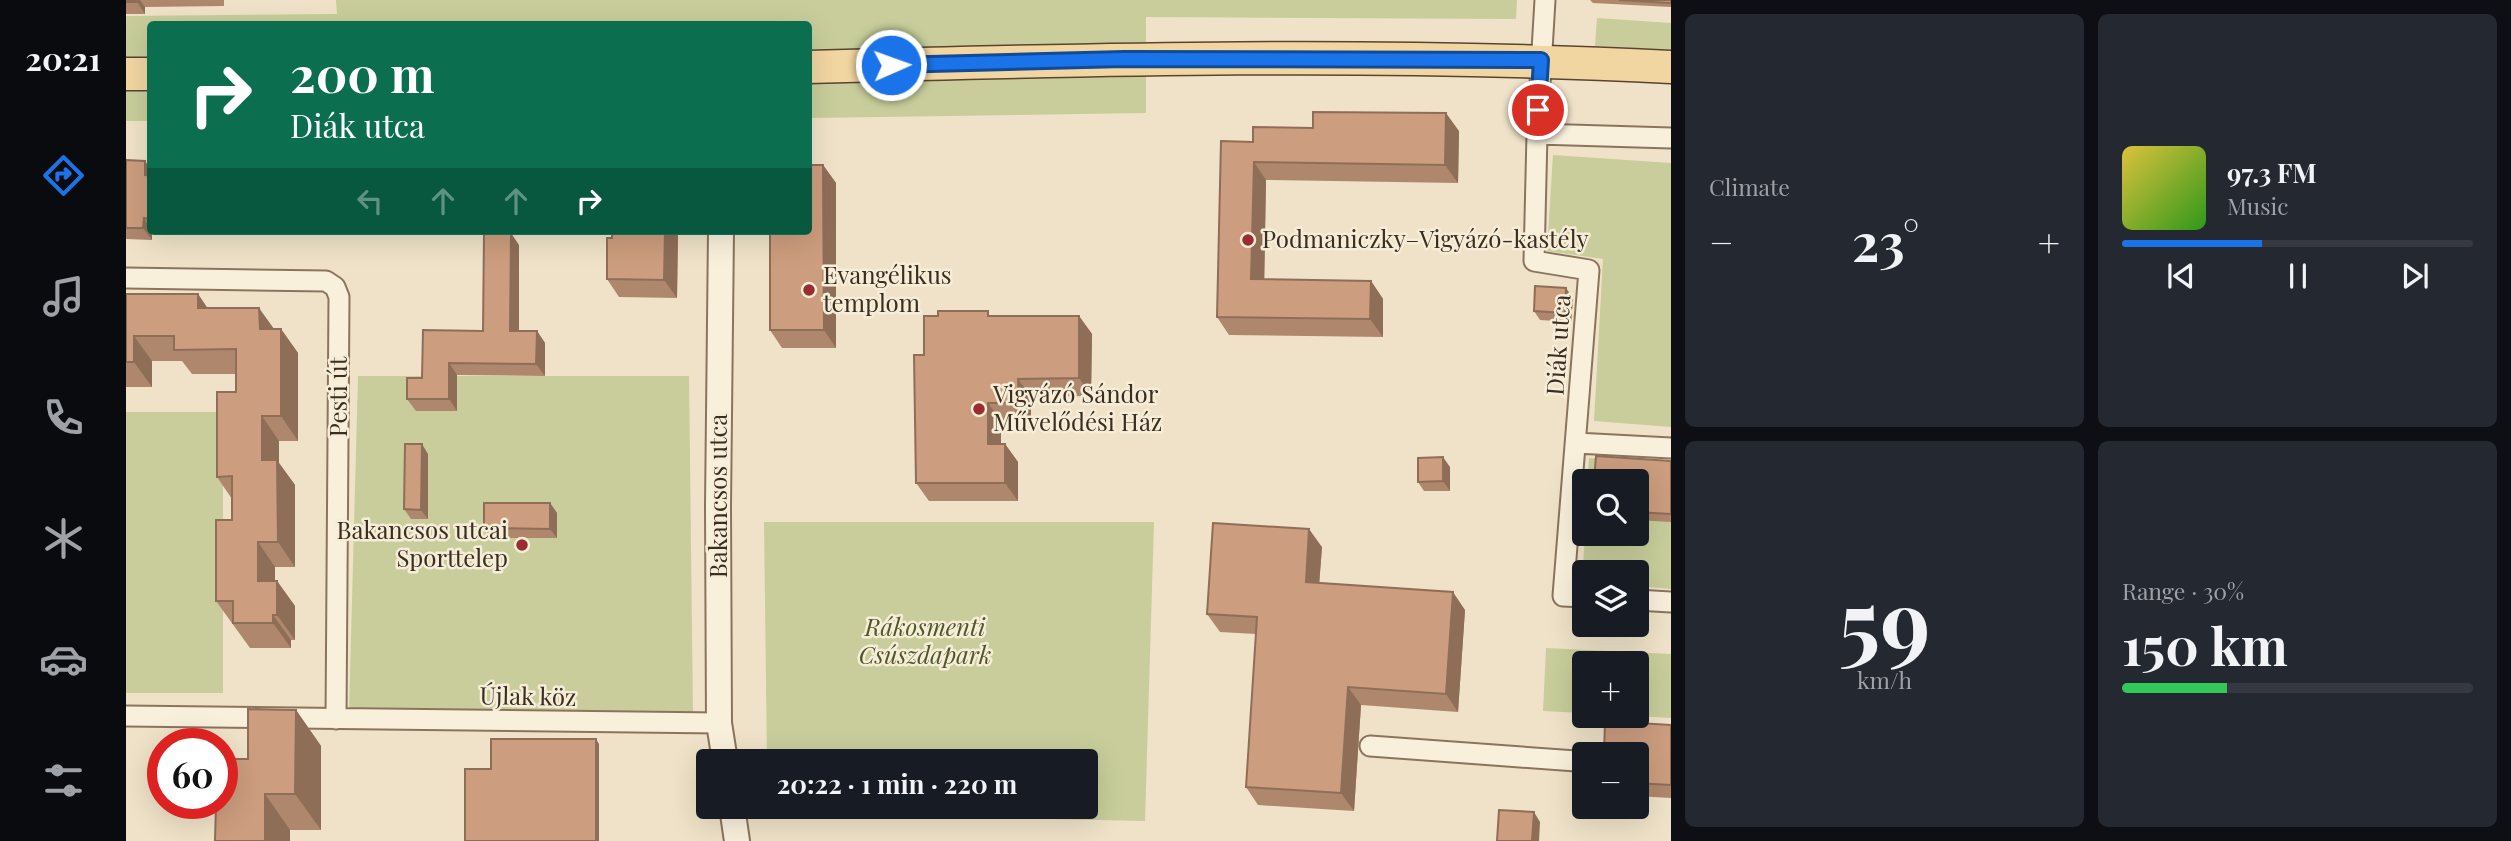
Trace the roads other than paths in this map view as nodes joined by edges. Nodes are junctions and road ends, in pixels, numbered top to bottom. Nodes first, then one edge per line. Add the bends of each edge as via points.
1 (1545, 0) edge
2 (1541, 60) junction
3 (812, 67) edge
4 (1671, 67) edge
5 (126, 74) edge
6 (147, 74) edge
7 (1537, 134) junction
8 (1671, 138) edge
9 (721, 235) edge
10 (126, 278) edge
11 (1576, 443) junction
12 (1671, 448) edge
13 (1572, 596) edge
14 (1649, 601) edge
15 (1671, 602) edge
16 (126, 716) edge
17 (336, 719) junction
18 (719, 723) junction
19 (1370, 746) dead end
20 (723, 749) edge
21 (1572, 761) edge
22 (734, 819) edge
23 (737, 841) edge

1 - 2 street, Diák utca
2 - 3 main road via 1124,59
2 - 4 main road
2 - 7 street, Diák utca
5 - 6 main road
7 - 8 street
7 - 11 street, Diák utca via 1534,261 1589,270
9 - 18 street, Bakancsos utca
10 - 17 street, Pesti út via 326,281 335,287 339,298
11 - 12 street
11 - 13 street, Diák utca via 1563,596
14 - 15 street
16 - 17 street, Újlak köz
17 - 18 street, Újlak köz
18 - 20 street, Bakancsos utca
19 - 21 street
22 - 23 street

